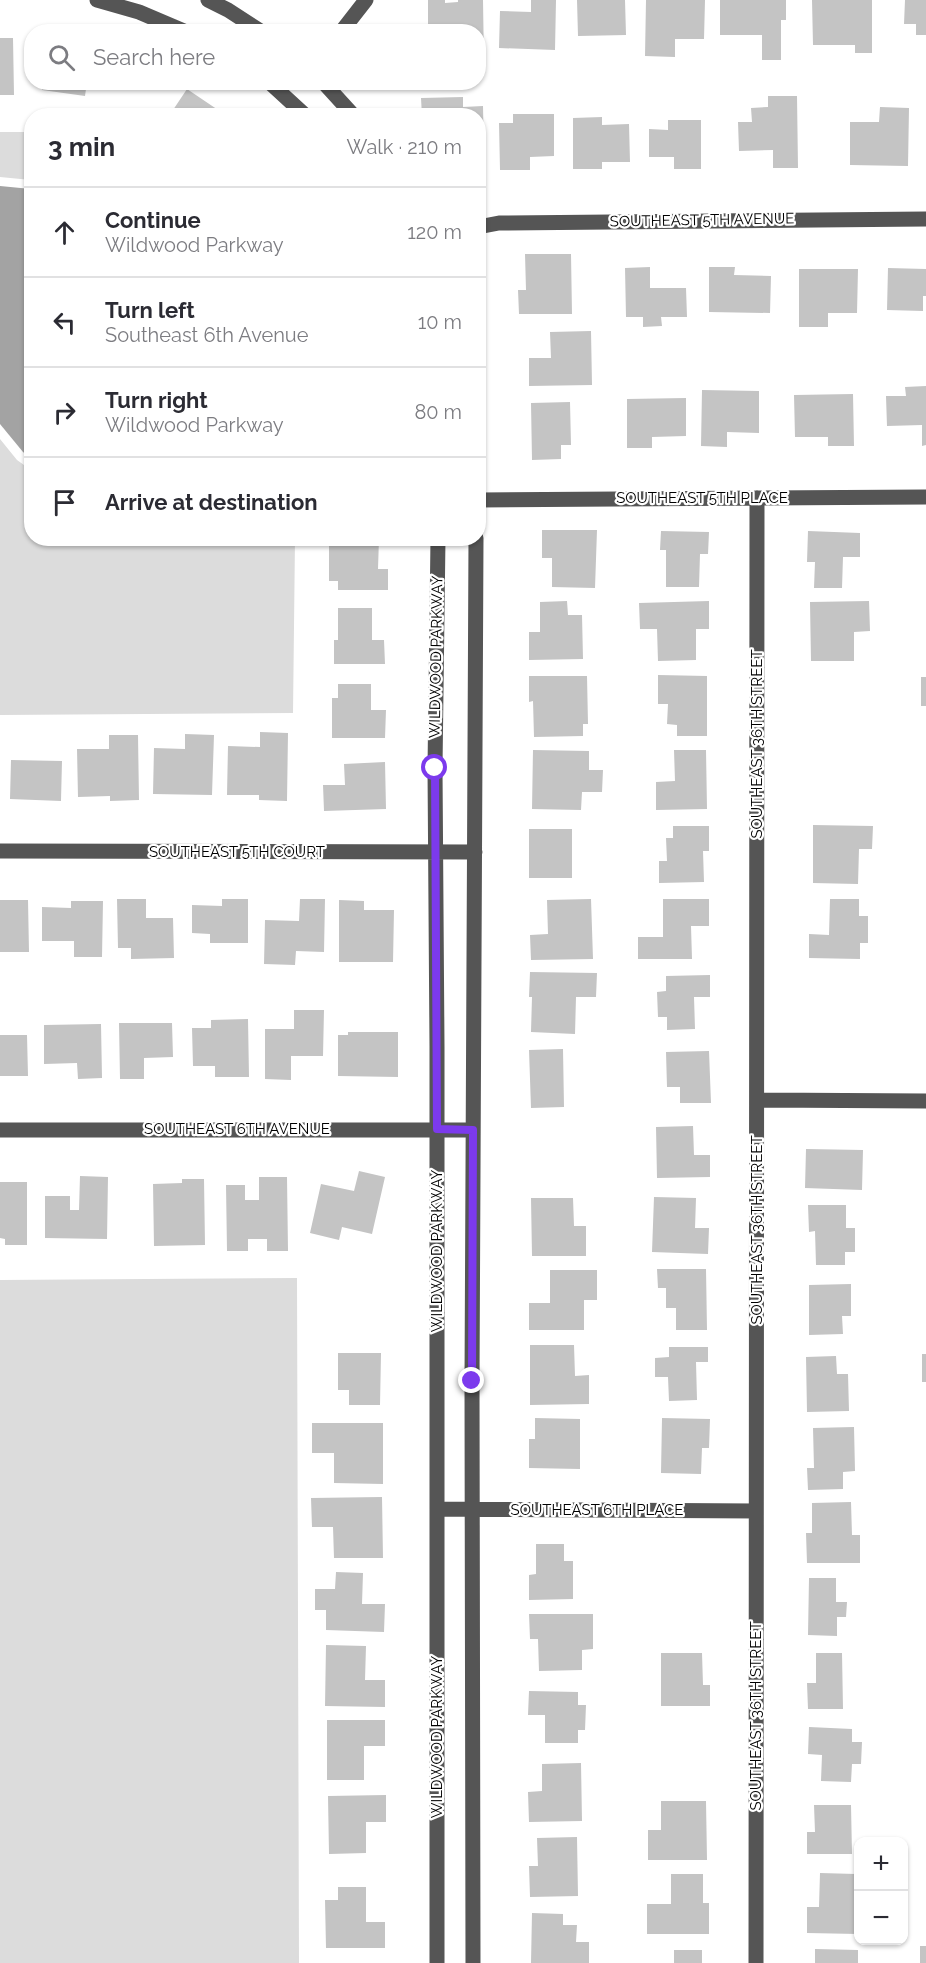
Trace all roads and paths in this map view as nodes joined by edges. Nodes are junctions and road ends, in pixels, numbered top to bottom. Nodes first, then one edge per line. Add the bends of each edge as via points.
1 (97, 0) edge
2 (208, 0) edge
3 (366, 0) edge
4 (168, 24) edge
5 (250, 24) edge
6 (347, 24) edge
7 (278, 90) edge
8 (330, 90) edge
9 (297, 108) edge
10 (347, 108) edge
11 (926, 219) edge
12 (486, 225) edge
13 (926, 497) edge
14 (757, 498) junction
15 (486, 500) edge
16 (438, 546) edge
17 (476, 546) edge
18 (0, 852) edge
19 (435, 852) junction
20 (475, 852) junction
21 (757, 1100) junction
22 (926, 1101) edge
23 (437, 1129) junction
24 (0, 1130) edge
25 (473, 1130) junction
26 (437, 1509) junction
27 (473, 1509) junction
28 (756, 1511) junction
29 (437, 1963) edge
30 (473, 1963) edge
31 (756, 1963) edge

1 - 4 street
2 - 5 street
3 - 6 street
7 - 9 street
8 - 10 street
11 - 12 street, SOUTHEAST 5TH AVENUE
13 - 14 street, SOUTHEAST 5TH PLACE
14 - 15 street, SOUTHEAST 5TH PLACE
14 - 21 street, SOUTHEAST 36TH STREET
16 - 19 street, WILDWOOD PARKWAY
17 - 20 street
18 - 19 street, SOUTHEAST 5TH COURT
19 - 20 street, SOUTHEAST 5TH COURT
19 - 23 street, WILDWOOD PARKWAY
20 - 25 street
21 - 22 street
21 - 28 street, SOUTHEAST 36TH STREET
23 - 24 street, SOUTHEAST 6TH AVENUE
23 - 25 street, SOUTHEAST 6TH AVENUE
23 - 26 street, WILDWOOD PARKWAY
25 - 27 street
26 - 27 street, SOUTHEAST 6TH PLACE
26 - 29 street, WILDWOOD PARKWAY
27 - 28 street, SOUTHEAST 6TH PLACE
27 - 30 street
28 - 31 street, SOUTHEAST 36TH STREET

